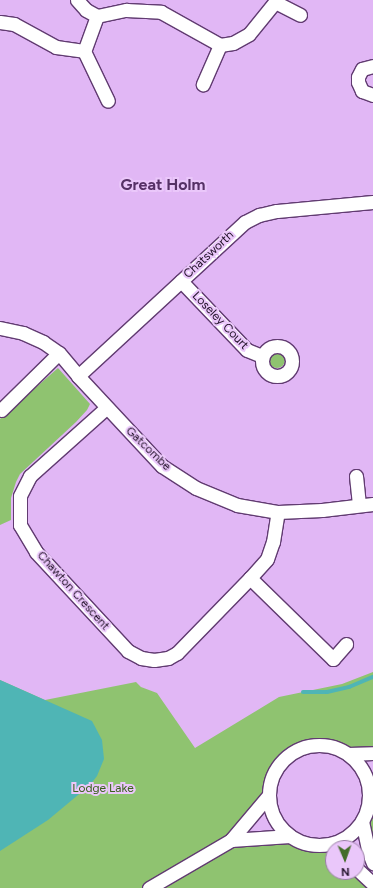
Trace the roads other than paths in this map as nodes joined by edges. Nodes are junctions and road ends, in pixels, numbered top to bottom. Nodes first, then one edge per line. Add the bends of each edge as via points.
1 (77, 0) edge
2 (274, 1) edge
3 (300, 15) dead end
4 (97, 16) junction
5 (0, 22) edge
6 (220, 45) junction
7 (84, 51) junction
8 (373, 66) edge
9 (203, 84) dead end
10 (373, 94) edge
11 (108, 102) dead end
12 (373, 202) edge
13 (181, 281) junction
14 (0, 328) edge
15 (59, 353) junction
16 (262, 356) dead end
17 (78, 376) junction
18 (106, 408) junction
19 (1, 410) dead end
20 (356, 476) dead end
21 (373, 504) edge
22 (359, 505) junction
23 (278, 512) junction
24 (250, 578) junction
25 (346, 644) dead end
26 (373, 753) edge
27 (348, 754) junction
28 (371, 794) edge
29 (268, 796) junction
30 (362, 821) junction
31 (290, 836) junction
32 (231, 840) junction
33 (340, 840) edge
34 (325, 848) edge
35 (373, 864) edge
36 (365, 876) edge
37 (373, 884) edge
38 (151, 887) edge

1 - 4 street via 86,10
2 - 3 street
2 - 6 street via 249,34 233,43
4 - 6 street via 126,10 161,12
4 - 7 street
5 - 7 street via 14,24 56,47
6 - 9 street
7 - 11 street
8 - 10 street via 362,69 358,77 362,91
12 - 13 street, Chatsworth via 276,211 259,215 245,222
13 - 16 street, Loseley Court via 247,350
13 - 17 street, Chatsworth
14 - 15 street, Gatcombe via 23,333
15 - 17 street, Gatcombe
15 - 19 street
17 - 18 street, Gatcombe
18 - 23 street, Gatcombe via 162,466 196,488 237,505
18 - 24 street, Chawton Crescent via 30,476 20,496 20,525 36,552 128,651 140,658 154,660 168,658 177,653
20 - 22 street
21 - 22 street, Gatcombe
22 - 23 street, Gatcombe
23 - 24 street, Chawton Crescent via 267,559
24 - 25 street via 333,659
26 - 27 street
27 - 28 street via 360,766
27 - 29 street via 334,747 318,745 295,751 277,766 270,780
28 - 30 street
29 - 31 street via 271,812 279,826
29 - 32 street
30 - 33 street via 351,833
30 - 35 street
31 - 32 street
31 - 34 street via 306,844
32 - 38 street
36 - 37 street

